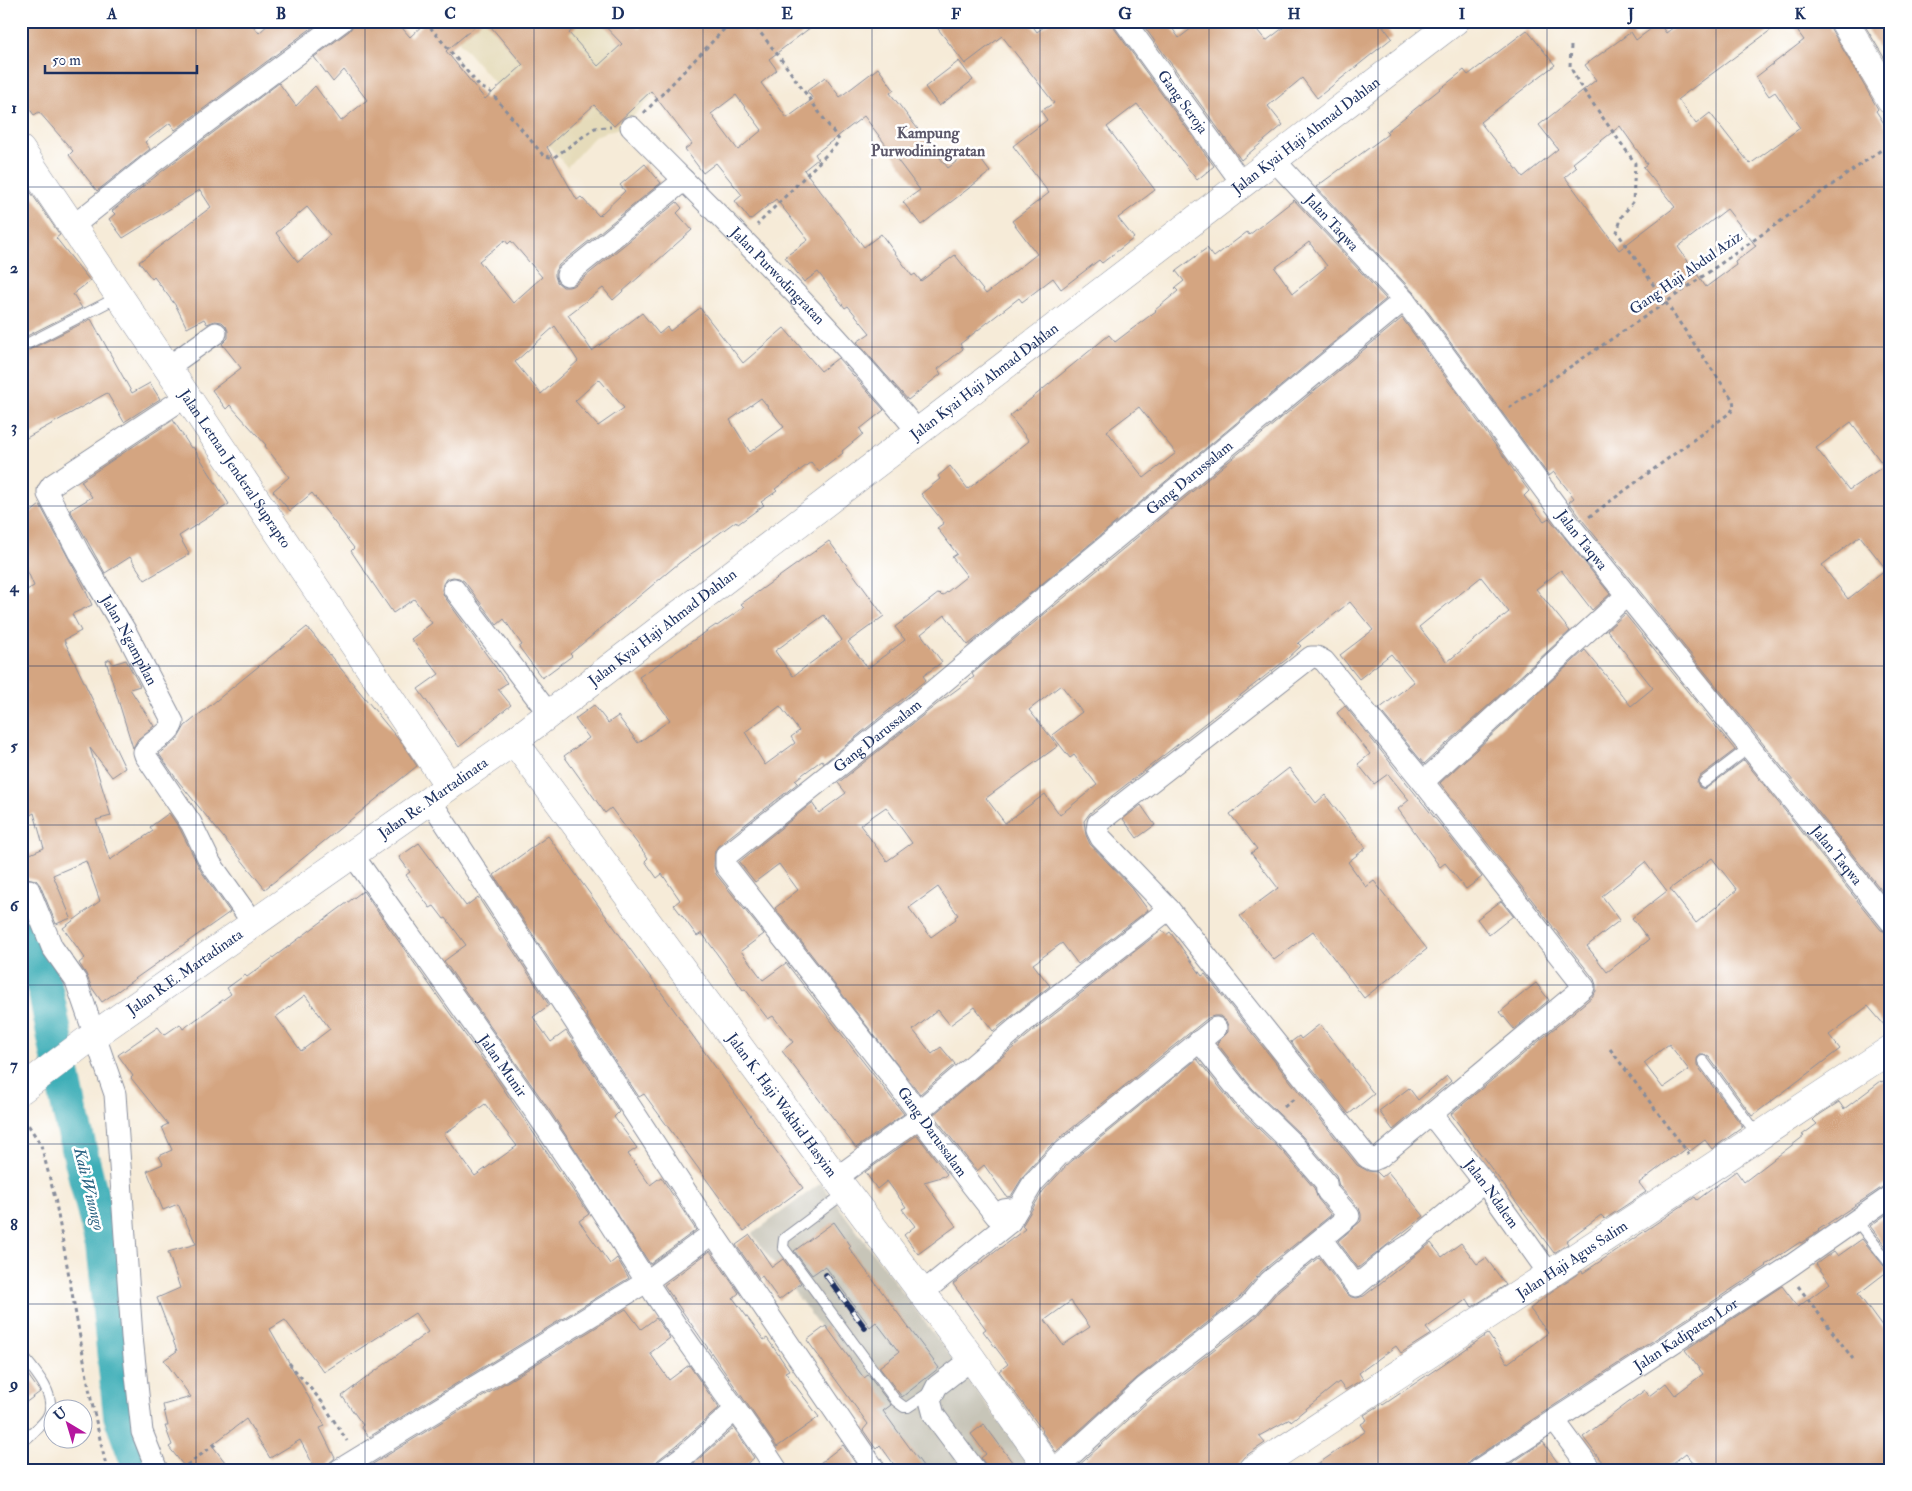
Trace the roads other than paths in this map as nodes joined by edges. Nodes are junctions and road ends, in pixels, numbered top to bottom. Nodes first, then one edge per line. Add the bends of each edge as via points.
1 (342, 21) edge
2 (1124, 21) edge
3 (1844, 21) edge
4 (1446, 24) edge
5 (1891, 100) edge
6 (631, 127) road end
7 (21, 150) edge
8 (1274, 160) junction
9 (684, 180) junction
10 (1242, 183) junction
11 (73, 226) junction
12 (567, 275) dead end
13 (120, 296) junction
14 (1404, 300) junction
15 (216, 333) dead end
16 (21, 347) edge
17 (168, 367) junction
18 (187, 396) junction
19 (918, 432) junction
20 (454, 589) dead end
21 (1627, 595) junction
22 (549, 714) junction
23 (514, 741) junction
24 (1750, 747) junction
25 (1423, 782) junction
26 (1704, 782) dead end
27 (440, 793) junction
28 (352, 854) junction
29 (28, 890) dead end
30 (1169, 910) junction
31 (1891, 922) edge
32 (253, 923) junction
33 (90, 1038) junction
34 (1891, 1049) edge
35 (1704, 1061) dead end
36 (21, 1090) edge
37 (919, 1114) junction
38 (1430, 1114) junction
39 (1758, 1137) junction
40 (1484, 1182) junction
41 (841, 1185) junction
42 (1891, 1196) edge
43 (1014, 1215) junction
44 (1856, 1220) junction
45 (713, 1233) junction
46 (1322, 1240) junction
47 (1891, 1265) edge
48 (1550, 1275) junction
49 (646, 1282) junction
50 (922, 1293) junction
51 (21, 1354) edge
52 (972, 1359) junction
53 (937, 1386) junction
54 (735, 1410) junction
55 (1554, 1420) junction
56 (27, 1438) dead end
57 (157, 1470) edge
58 (339, 1470) edge
59 (665, 1470) edge
60 (777, 1470) edge
61 (875, 1470) edge
62 (975, 1470) edge
63 (1050, 1470) edge
64 (1055, 1470) edge
65 (1253, 1470) edge
66 (1478, 1470) edge
67 (1591, 1470) edge

1 - 11 street
2 - 10 street, Gang Seroja
3 - 5 main road
4 - 8 main road, Jalan Kyai Haji Ahmad Dahlan
6 - 9 street, Jalan Purwodingratan
7 - 11 main road, Jalan Letnan Jenderal Suprapto
8 - 10 main road, Jalan Kyai Haji Ahmad Dahlan
8 - 14 street, Jalan Taqwa
9 - 12 street
9 - 19 street, Jalan Purwodingratan via 875,378
10 - 19 main road, Jalan Kyai Haji Ahmad Dahlan
11 - 13 main road, Jalan Letnan Jenderal Suprapto
13 - 16 lane
13 - 17 main road, Jalan Letnan Jenderal Suprapto
14 - 21 street, Jalan Taqwa via 1573,529
14 - 37 street, Gang Darussalam via 922,701 726,856 726,866
15 - 17 street
17 - 18 main road, Jalan Letnan Jenderal Suprapto
18 - 27 main road, Jalan Letnan Jenderal Suprapto
18 - 32 street, Jalan Ngampilan via 52,484 48,494 173,722 171,728 147,747 145,755 191,823 211,864
19 - 22 main road, Jalan Kyai Haji Ahmad Dahlan
20 - 22 street
21 - 24 street, Jalan Taqwa
21 - 25 street
22 - 23 main road, Jalan Kyai Haji Ahmad Dahlan
23 - 27 main road, Jalan Re. Martadinata
23 - 41 main road, Jalan K. Haji Wakhid Hasyim
24 - 26 lane
24 - 31 street, Jalan Taqwa
25 - 30 street via 1324,661 1311,657 1098,823 1101,838
25 - 38 street via 1584,987
27 - 28 main road, Jalan Re. Martadinata
27 - 45 street
28 - 32 main road, Jalan R.E. Martadinata
28 - 49 street, Jalan Munir via 532,1108
29 - 33 street via 52,947 76,981
30 - 37 street via 1025,1021
30 - 38 street via 1370,1159 1380,1157
32 - 33 main road, Jalan R.E. Martadinata
33 - 36 main road, Jalan R.E. Martadinata
33 - 57 street via 105,1061 115,1094 142,1432
34 - 39 main road, Jalan Haji Agus Salim
35 - 39 lane
37 - 41 street
37 - 43 street, Gang Darussalam via 996,1216 1004,1210
38 - 40 street, Jalan Ndalem
39 - 48 main road, Jalan Haji Agus Salim
40 - 46 street via 1356,1286
40 - 48 street, Jalan Ndalem
41 - 50 main road, Jalan K. Haji Wakhid Hasyim
41 - 53 lane via 786,1237 783,1243 785,1251 900,1404 908,1407
42 - 44 street, Jalan Kadipaten Lor
43 - 46 street via 1033,1183 1058,1156 1208,1034 1243,1096 1293,1144 1349,1216
43 - 50 street
44 - 47 lane
44 - 55 street, Jalan Kadipaten Lor
45 - 49 street
45 - 61 street
46 - 64 street via 1270,1281 1249,1306 1145,1387
48 - 65 main road, Jalan Haji Agus Salim
49 - 54 street, Jalan Munir
49 - 58 street
50 - 52 main road, Jalan K. Haji Wakhid Hasyim
51 - 56 lane via 42,1381 50,1405 49,1414
52 - 53 street
52 - 63 main road, Jalan K. Haji Wakhid Hasyim
53 - 62 street via 930,1400 934,1415
54 - 59 street
54 - 60 street, Jalan Munir
55 - 66 street, Jalan Kadipaten Lor
55 - 67 street

